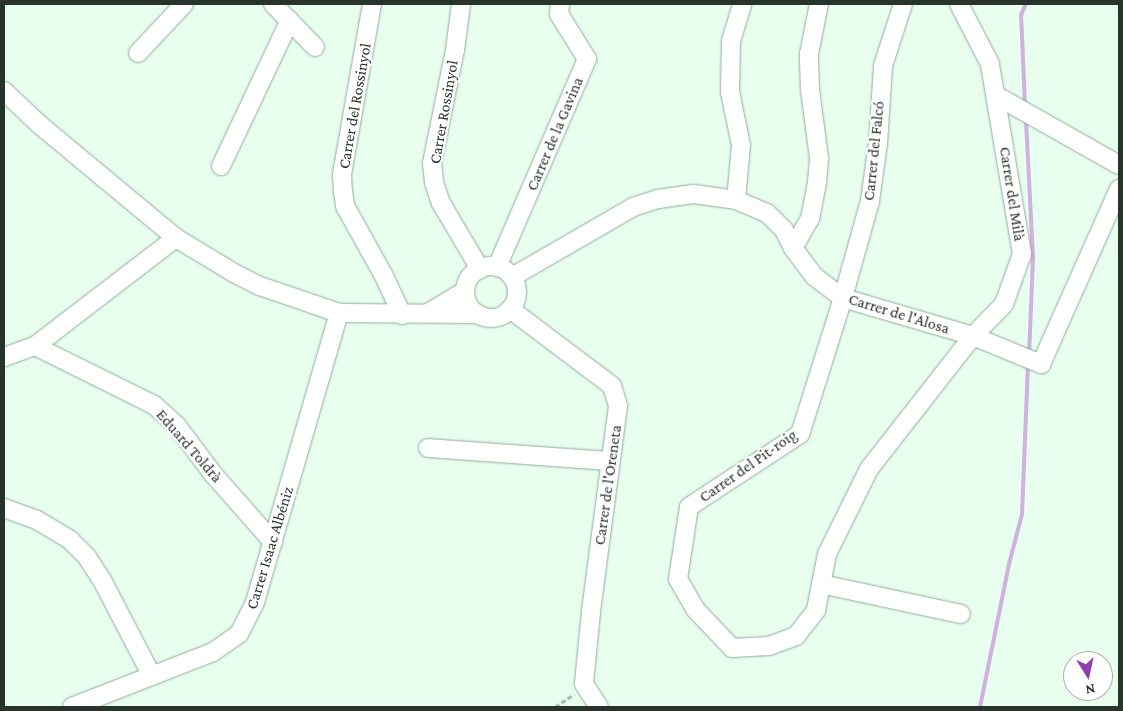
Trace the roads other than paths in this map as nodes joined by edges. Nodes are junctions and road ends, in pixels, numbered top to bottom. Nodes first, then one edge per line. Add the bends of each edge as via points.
1 (184, 4) edge
2 (274, 4) edge
3 (372, 4) edge
4 (461, 4) edge
5 (560, 4) edge
6 (742, 4) edge
7 (819, 4) edge
8 (903, 4) edge
9 (959, 4) edge
10 (290, 20) junction
11 (315, 46) dead end
12 (138, 53) dead end
13 (4, 91) edge
14 (997, 96) junction
15 (1119, 165) edge
16 (221, 166) dead end
17 (1119, 189) edge
18 (736, 200) junction
19 (176, 238) junction
20 (794, 248) junction
21 (497, 267) junction
22 (480, 269) junction
23 (512, 277) junction
24 (465, 291) junction
25 (843, 298) junction
26 (510, 309) junction
27 (339, 313) junction
28 (428, 313) junction
29 (478, 314) junction
30 (402, 315) junction
31 (973, 336) junction
32 (35, 346) junction
33 (4, 357) edge
34 (428, 448) dead end
35 (611, 460) junction
36 (4, 508) edge
37 (273, 542) junction
38 (821, 584) junction
39 (961, 614) dead end
40 (152, 676) junction
41 (72, 707) edge
42 (599, 707) edge

1 - 12 street
2 - 10 street
3 - 30 street, Carrer del Rossinyol via 342,174 343,191 346,206
4 - 22 street, Carrer Rossinyol via 432,163 441,203
5 - 21 street, Carrer de la Gavina via 559,14 587,59
6 - 18 street via 732,41 730,92 741,145
7 - 20 street via 809,54 819,158 817,182 810,219
8 - 25 street, Carrer del Falcó via 883,66 870,201
9 - 14 street, Carrer del Milà via 990,64
10 - 11 street
10 - 16 street
13 - 19 street
14 - 15 street
14 - 31 street, Carrer del Milà via 1022,254 1004,304
17 - 31 street, Carrer de l'Alosa via 1033,361
18 - 20 street, Carrer de l'Alosa via 767,214 784,230
18 - 23 street, Carrer de l'Alosa via 694,194 658,199 633,207
19 - 27 street via 260,286
19 - 32 street
20 - 25 street, Carrer de l'Alosa via 815,277
21 - 22 street
21 - 23 street
22 - 24 street via 467,282
23 - 26 street via 517,293
24 - 28 street
24 - 29 street via 470,308
25 - 31 street, Carrer de l'Alosa
25 - 38 street, Carrer del Pit-roig via 800,434 689,507 678,579 695,609 732,648 769,646 796,636 816,610
26 - 29 street via 495,318
26 - 35 street, Carrer de l'Oreneta via 612,386 618,406
27 - 30 street
27 - 37 street, Carrer Isaac Albéniz
28 - 29 street
28 - 30 street
31 - 38 street, Carrer del Pit-roig via 869,469 827,554
32 - 33 street
32 - 37 street, Eduard Toldrà via 154,405 177,426 213,474
34 - 35 street
35 - 42 street, Carrer de l'Oreneta via 584,684
36 - 40 street via 37,520 70,540 86,556
37 - 40 street, Carrer Isaac Albéniz via 255,602 239,634 212,652
38 - 39 street
40 - 41 street, Carrer Isaac Albéniz

